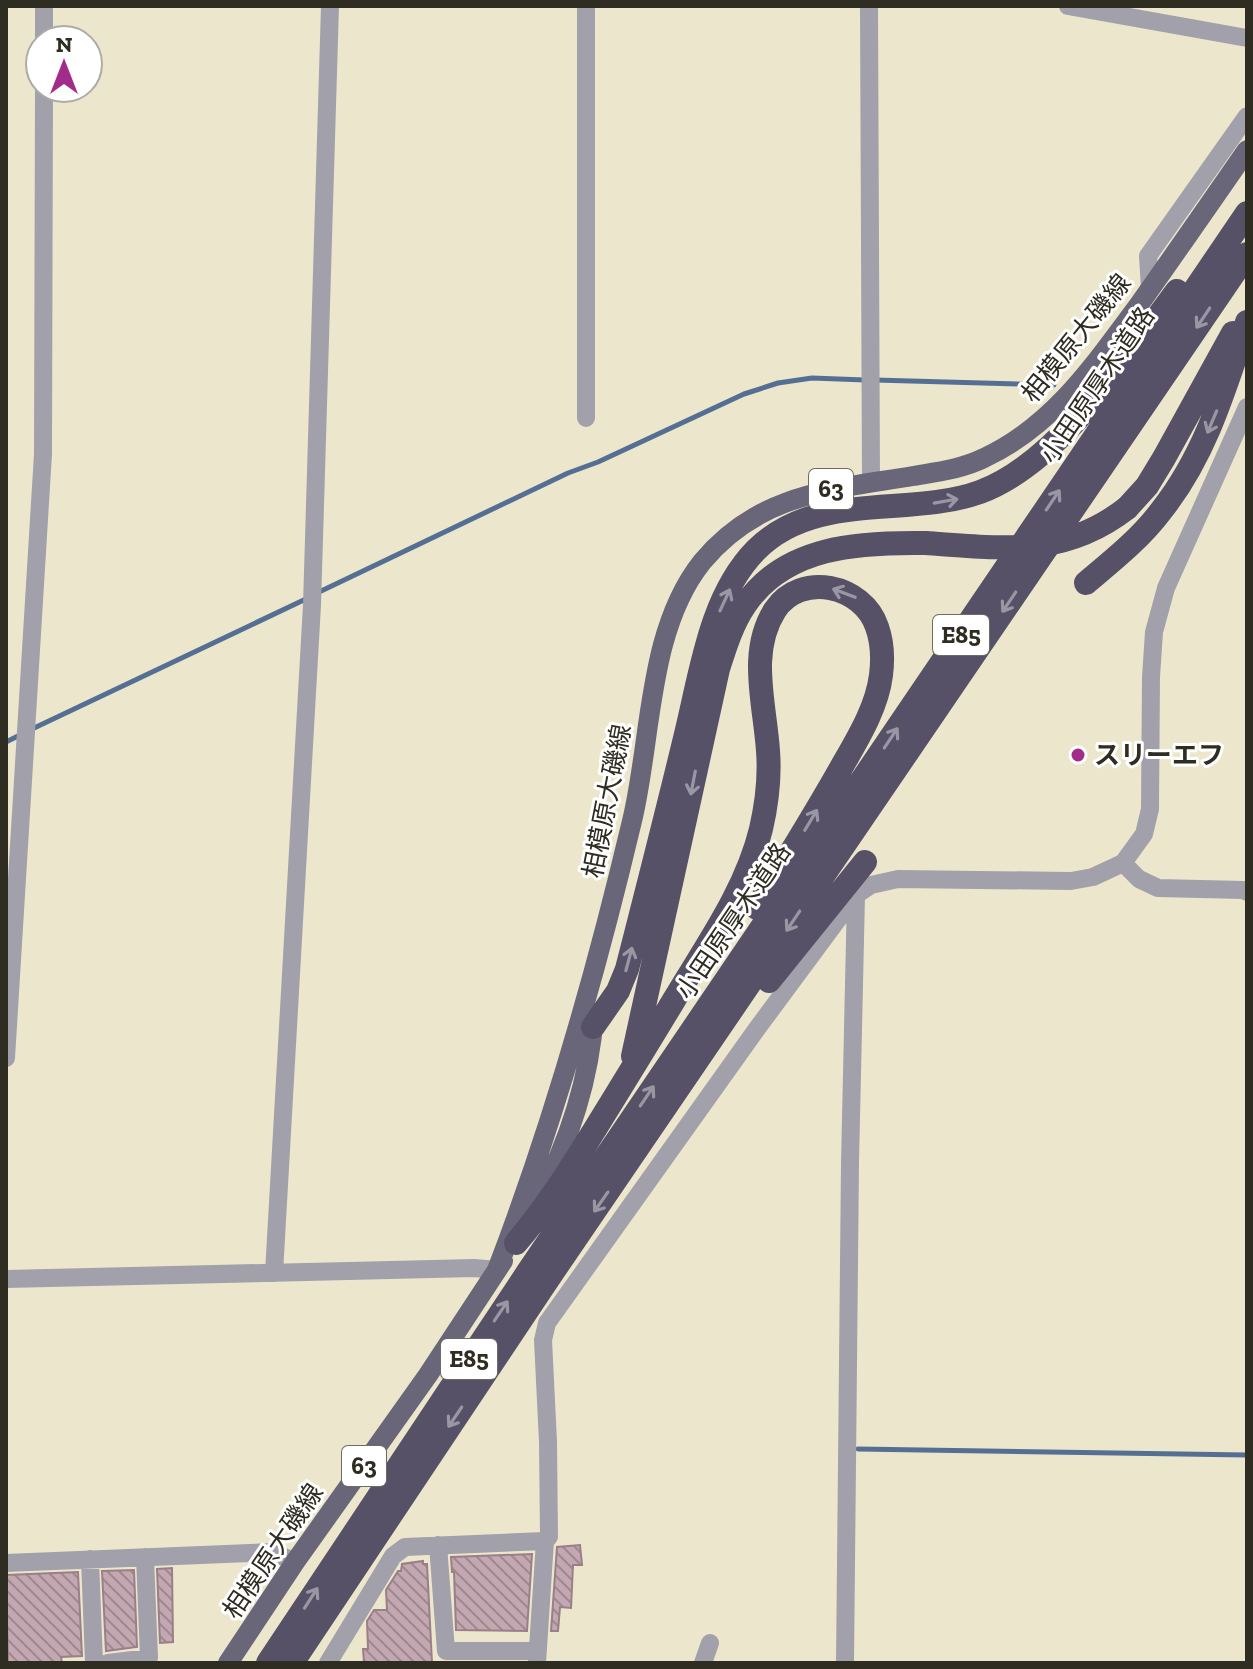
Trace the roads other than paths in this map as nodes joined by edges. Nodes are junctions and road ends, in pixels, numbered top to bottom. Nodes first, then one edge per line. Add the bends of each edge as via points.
1 (330, 6) edge
2 (586, 6) edge
3 (869, 6) edge
4 (1068, 6) edge
5 (1247, 38) edge
6 (44, 104) edge
7 (1247, 116) edge
8 (1247, 150) edge
9 (1247, 196) edge
10 (1247, 213) edge
11 (1247, 254) edge
12 (1150, 289) junction
13 (1247, 311) edge
14 (1247, 322) edge
15 (1247, 407) edge
16 (586, 418) dead end
17 (871, 483) junction
18 (1086, 583) dead end
19 (865, 862) dead end
20 (1123, 863) junction
21 (1247, 892) edge
22 (856, 895) junction
23 (598, 961) junction
24 (593, 1027) junction
25 (6, 1058) edge
26 (684, 1063) junction
27 (619, 1092) junction
28 (533, 1176) junction
29 (516, 1243) junction
30 (497, 1270) junction
31 (274, 1273) junction
32 (6, 1279) edge
33 (545, 1541) junction
34 (438, 1545) junction
35 (145, 1557) junction
36 (90, 1559) junction
37 (295, 1562) junction
38 (6, 1563) edge
39 (710, 1643) dead end
40 (537, 1657) edge
41 (228, 1662) edge
42 (94, 1663) edge
43 (108, 1663) edge
44 (268, 1663) edge
45 (292, 1663) edge
46 (328, 1663) edge
47 (703, 1663) edge
48 (845, 1663) edge

1 - 31 street via 312,605
2 - 16 street
3 - 17 street
4 - 5 street
6 - 25 street via 43,454
7 - 12 street via 1148,256
8 - 12 main road, 相模原大磯線 / 63
24 -> 9 highway via 627,969 712,629 757,549 788,527 823,514 961,498 1027,465 1087,407
26 -> 10 highway, 小田原厚木道路 / E85
11 -> 26 highway, 小田原厚木道路 / E85 via 884,787
12 - 17 main road, 相模原大磯線 / 63 via 1091,369 1041,423 982,459
13 -> 27 highway, bridge via 1147,486 1104,526 1054,544 885,543 834,548 793,562 745,605 718,669 634,1054
14 -> 18 highway via 1191,466 1161,512
15 - 20 street via 1158,617 1151,677 1150,809 1144,834
17 - 23 main road, 相模原大磯線 / 63 via 819,490 757,514 701,563 682,596 660,657 634,816
19 - 26 highway via 756,998
20 - 21 street via 1158,888
20 - 22 street via 1071,881 898,879 871,885
22 - 33 street via 547,1323
22 - 48 street
23 - 24 main road, 相模原大磯線 / 63
23 - 28 main road, 相模原大磯線 / 63
24 - 28 main road, 63 via 581,1046 554,1132
24 - 29 main road, 相模原大磯線 / 63 via 582,1091 549,1181
26 -> 27 highway via 715,979 870,712 881,676 878,629 857,597 836,588 794,593 778,605 766,625 760,678 767,796 753,858
44 -> 26 highway, 小田原厚木道路 / E85 via 398,1465
26 -> 45 highway, 小田原厚木道路 / E85 via 546,1282
27 - 29 highway via 562,1184
28 - 30 main road, 相模原大磯線 / 63
29 - 30 main road, 相模原大磯線 / 63
30 - 31 street
30 - 37 main road, 相模原大磯線 / 63
31 - 32 street
33 - 34 street
33 - 40 street
34 - 40 street via 446,1651
34 - 46 street via 405,1547 393,1556
35 - 36 street
35 - 37 street via 273,1552
35 - 43 street via 149,1658
36 - 38 street
36 - 42 street
37 - 41 main road, 相模原大磯線 / 63
39 - 47 street

